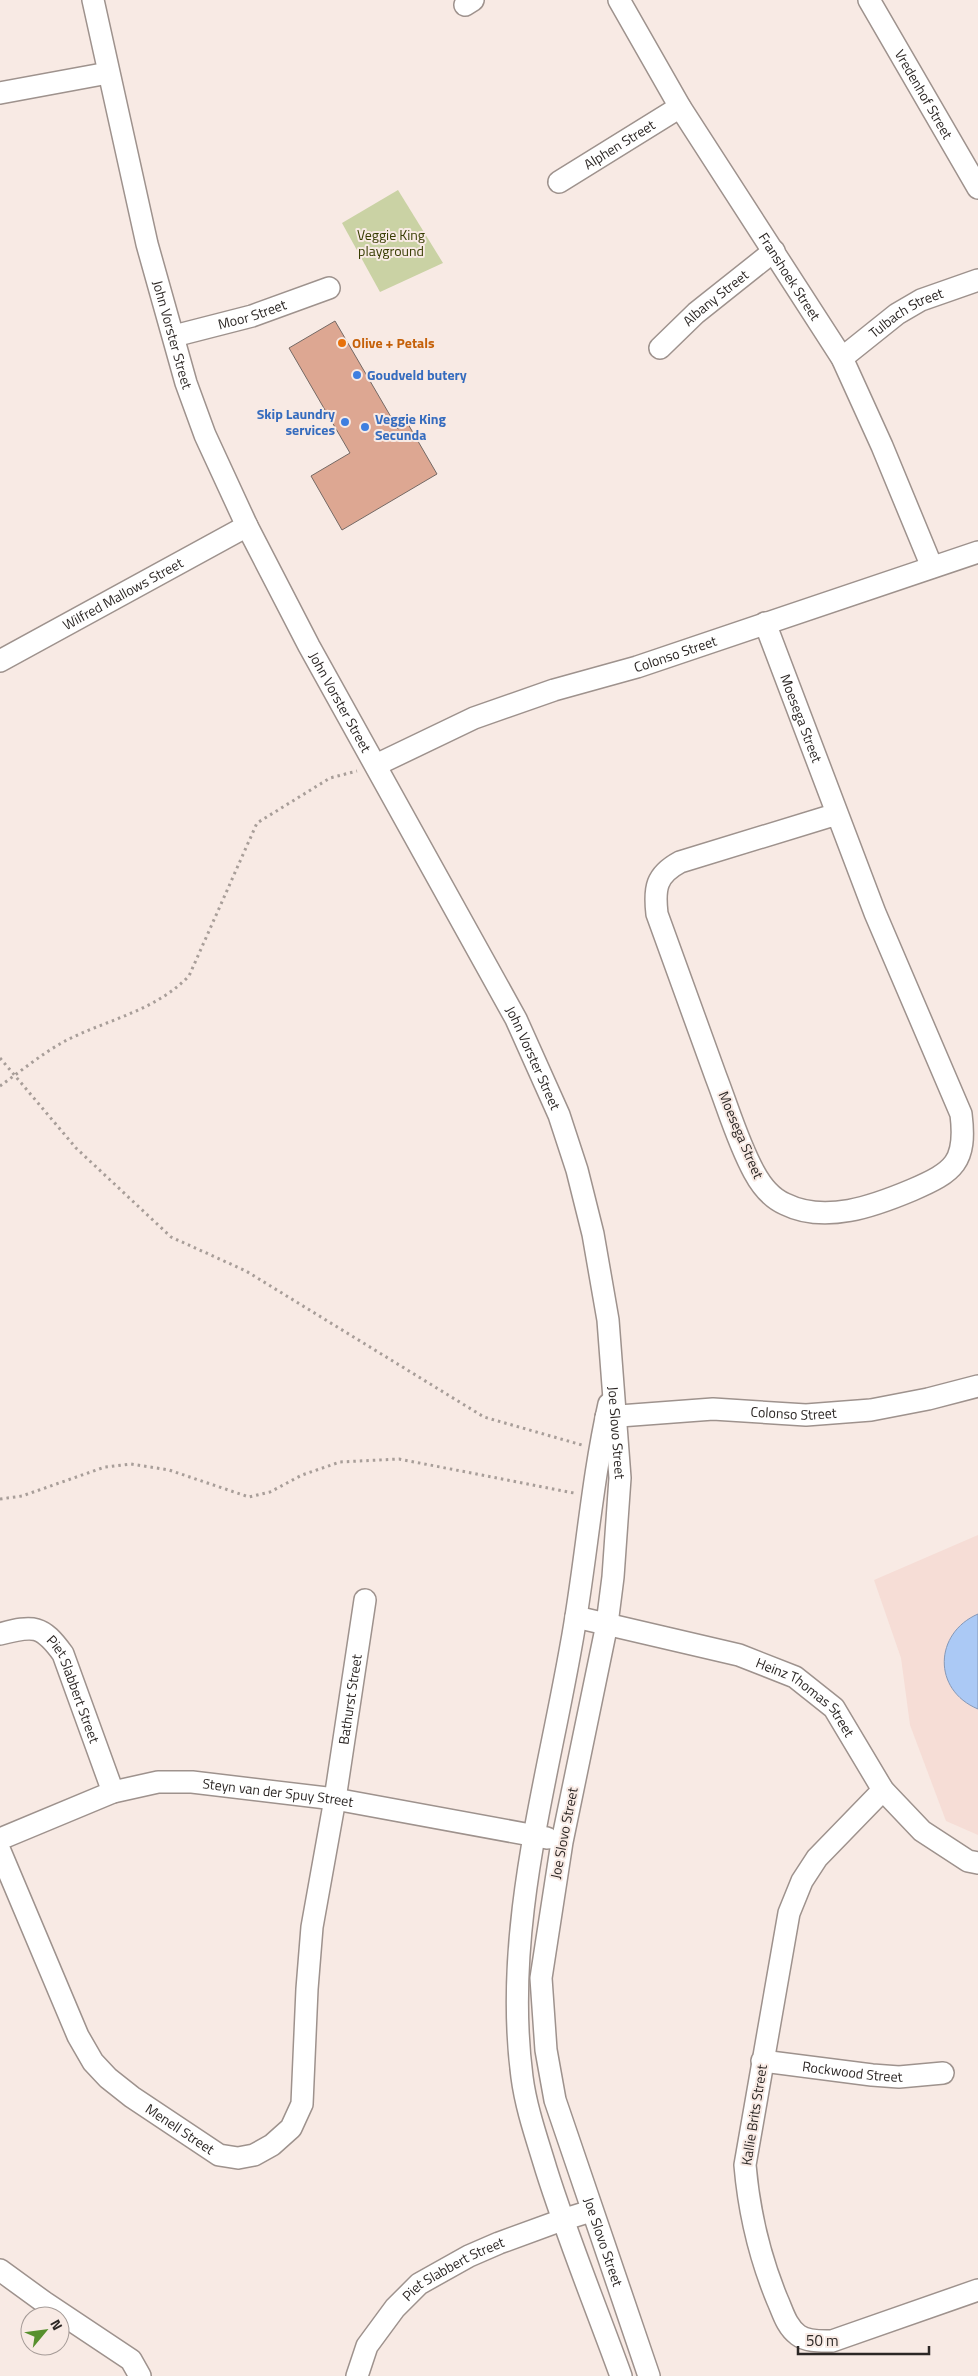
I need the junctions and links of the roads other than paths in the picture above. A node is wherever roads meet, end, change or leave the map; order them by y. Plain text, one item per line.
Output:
1 (93, 0) edge
2 (619, 0) edge
3 (869, 0) edge
4 (108, 73) junction
5 (0, 93) edge
6 (680, 107) junction
7 (559, 182) dead end
8 (978, 188) edge
9 (774, 251) junction
10 (978, 280) edge
11 (329, 288) dead end
12 (174, 336) junction
13 (660, 348) dead end
14 (842, 358) junction
15 (246, 526) junction
16 (978, 552) edge
17 (932, 567) junction
18 (765, 623) junction
19 (0, 661) edge
20 (376, 766) junction
21 (837, 814) junction
22 (978, 1386) edge
23 (612, 1389) joint
24 (612, 1417) junction
25 (365, 1600) dead end
26 (576, 1617) junction
27 (607, 1624) junction
28 (0, 1634) edge
29 (883, 1790) junction
30 (113, 1792) junction
31 (335, 1799) junction
32 (533, 1835) junction
33 (0, 1839) edge
34 (562, 1842) junction
35 (0, 1851) edge
36 (978, 1863) edge
37 (762, 2061) junction
38 (943, 2073) dead end
39 (591, 2211) junction
40 (562, 2220) junction
41 (0, 2270) edge
42 (978, 2290) edge
43 (140, 2376) edge
44 (356, 2376) edge
45 (621, 2376) edge
46 (649, 2376) edge

1 - 4 street, John Vorster Street
2 - 6 street, Franshoek Street
3 - 8 street, Vredenhof Street
4 - 5 street
4 - 12 street, John Vorster Street
6 - 7 street, Alphen Street
6 - 9 street, Franshoek Street
9 - 13 street, Albany Street
9 - 14 street, Franshoek Street
10 - 14 street, Tulbach Street
11 - 12 street, Moor Street
12 - 15 street, John Vorster Street
14 - 17 street, Franshoek Street
15 - 19 street, Wilfred Mallows Street
15 - 20 street, John Vorster Street
16 - 17 street, Colonso Street
17 - 18 street, Colonso Street
18 - 20 street, Colonso Street
18 - 21 street, Moesega Street
20 - 23 street, John Vorster Street
21 - 21 street, Moesega Street
22 - 24 street, Colonso Street
23 - 24 street, Joe Slovo Street
24 - 26 street, Joe Slovo Street
24 - 27 street, Joe Slovo Street
25 - 31 street, Bathurst Street
26 - 27 street, Heinz Thomas Street
26 - 32 street, Joe Slovo Street
27 - 29 street, Heinz Thomas Street
27 - 34 street, Joe Slovo Street
28 - 30 street, Piet Slabbert Street
29 - 36 street, Heinz Thomas Street
29 - 37 street, Kallie Brits Street
30 - 31 street, Steyn van der Spuy Street
30 - 33 street, Steyn van der Spuy Street
31 - 32 street, Steyn van der Spuy Street
31 - 35 street, Menell Street
32 - 34 street, Steyn van der Spuy Street
32 - 40 street, Joe Slovo Street
34 - 39 street, Joe Slovo Street
37 - 38 street, Rockwood Street
37 - 42 street, Kallie Brits Street
39 - 40 street, Piet Slabbert Street
39 - 46 street, Joe Slovo Street
40 - 44 street, Piet Slabbert Street
40 - 45 street, Joe Slovo Street
41 - 43 street

